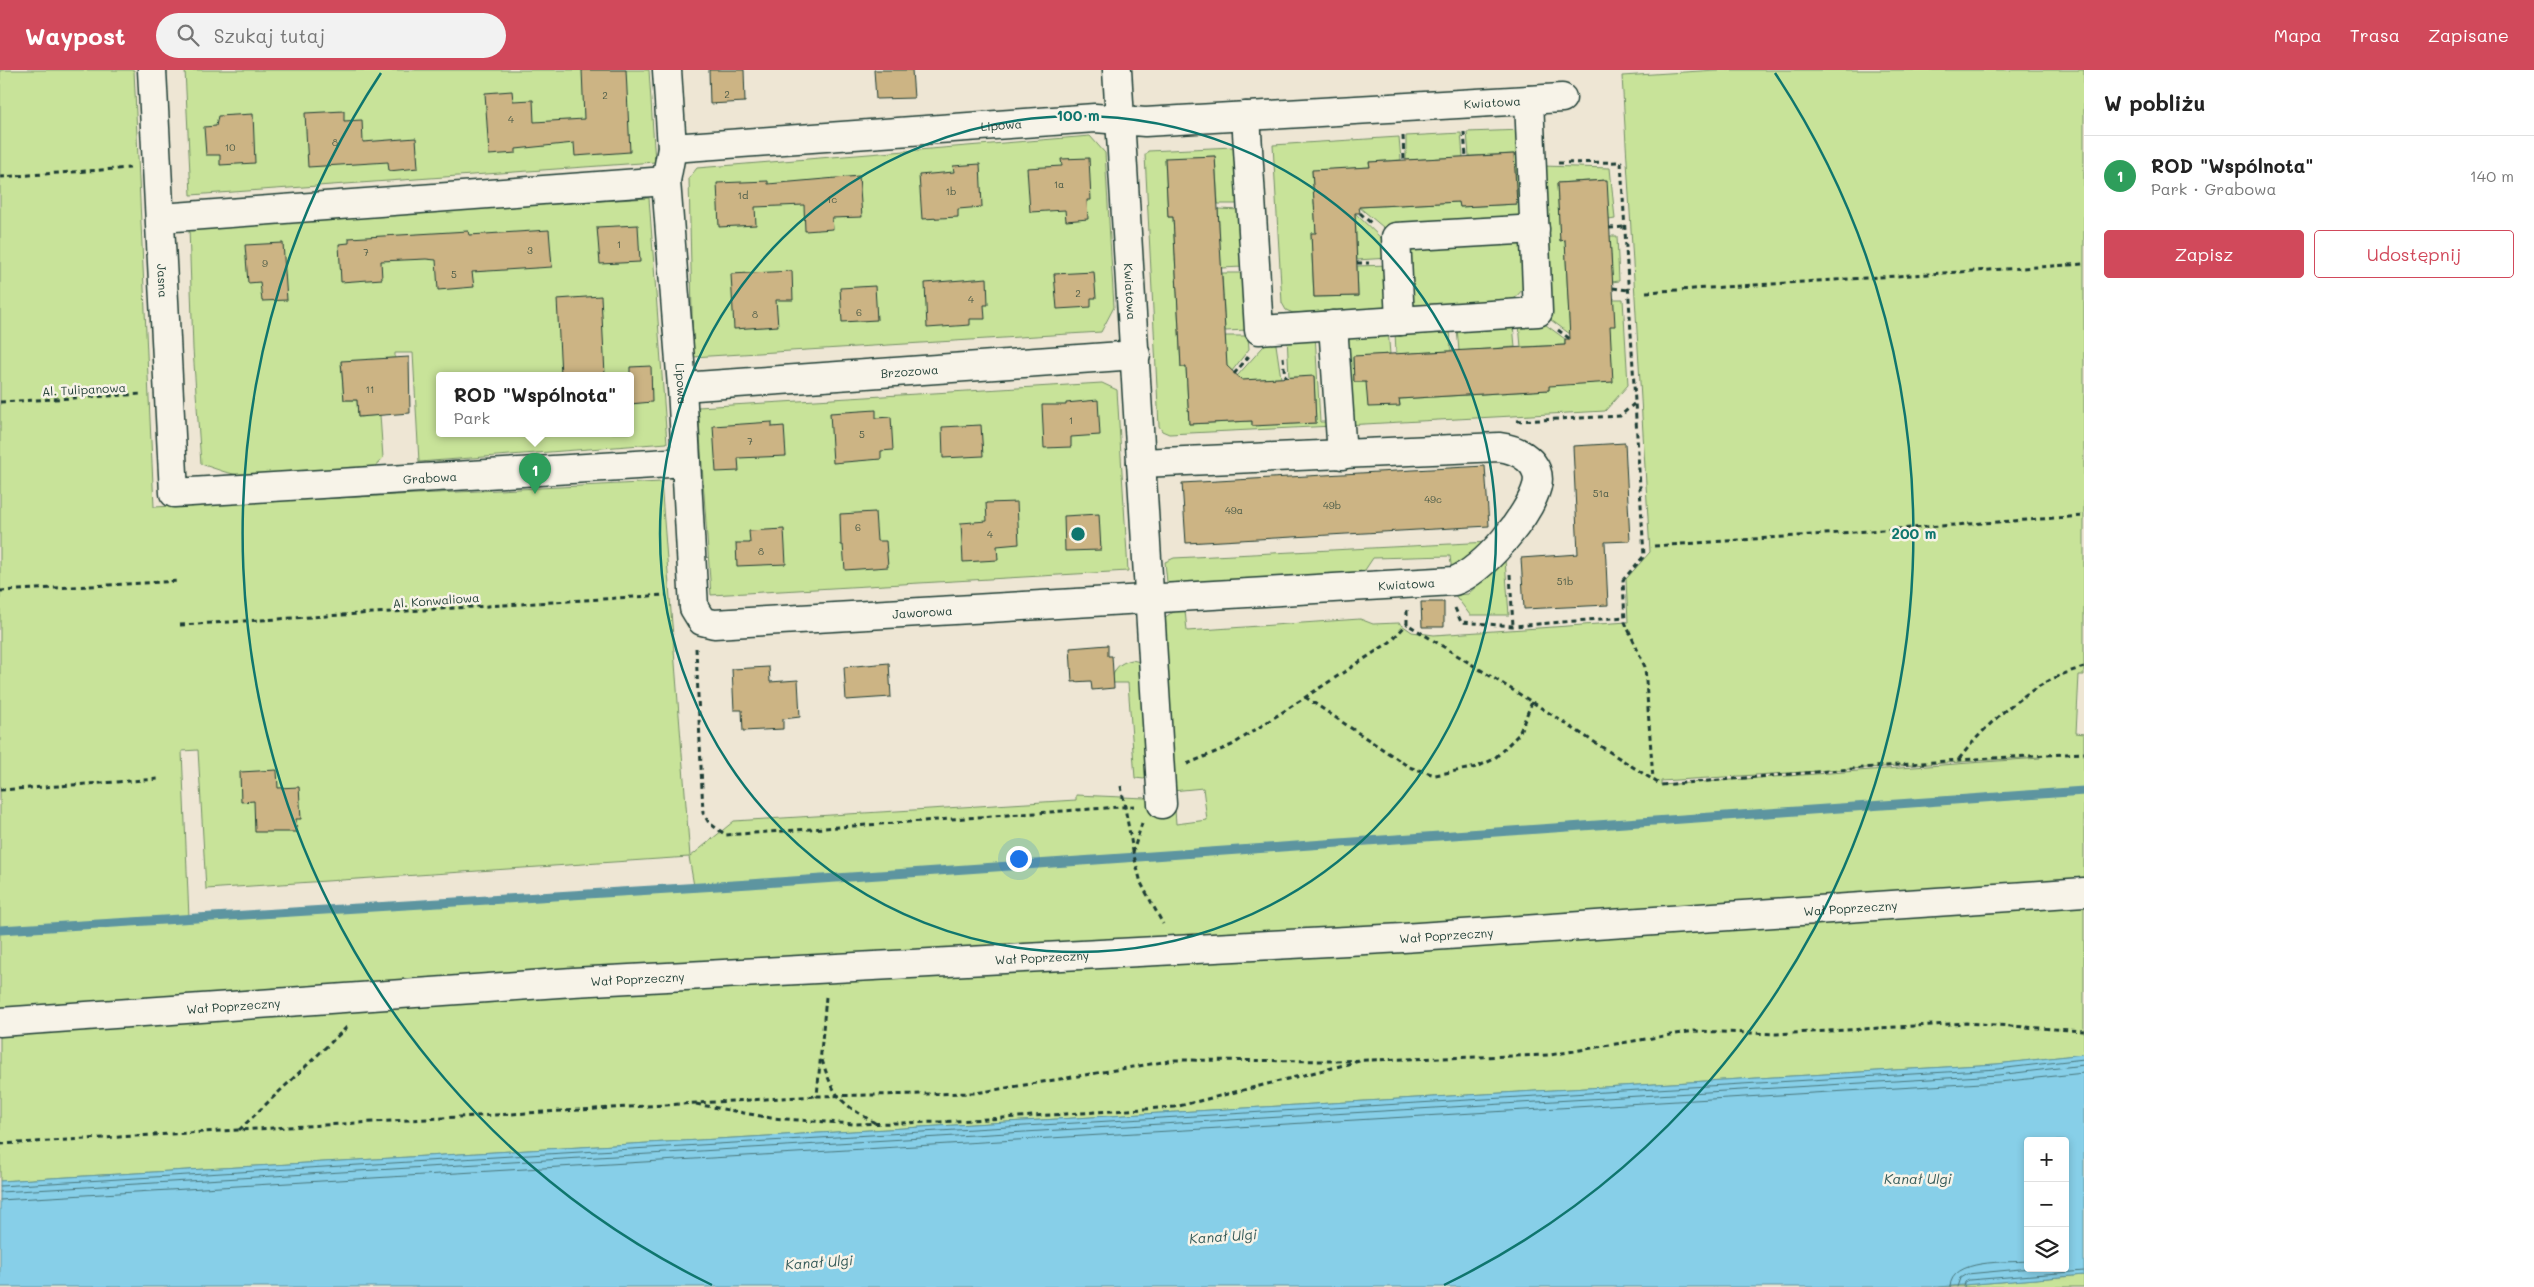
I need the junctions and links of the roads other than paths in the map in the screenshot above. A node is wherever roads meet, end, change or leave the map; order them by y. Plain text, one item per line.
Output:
1 (152, 70) edge
2 (667, 70) edge
3 (1117, 70) edge
4 (1562, 98) dead end
5 (1529, 100) junction
6 (1246, 116) junction
7 (1120, 120) junction
8 (672, 148) junction
9 (666, 181) junction
10 (161, 218) junction
11 (1535, 229) junction
12 (1400, 321) junction
13 (1333, 325) junction
14 (1136, 354) junction
15 (682, 387) junction
16 (1342, 455) junction
17 (686, 462) junction
18 (1141, 463) junction
19 (174, 493) joint
20 (1148, 598) junction
21 (696, 606) joint
22 (1162, 804) road end
23 (2084, 892) edge
24 (0, 1022) edge

1 - 10 street, Jasna
2 - 8 street, Lipowa
3 - 7 street, Kwiatowa
4 - 5 street, Kwiatowa
5 - 6 street, Kwiatowa
5 - 11 street, Kwiatowa
6 - 7 street, Kwiatowa
6 - 13 street, Kwiatowa
7 - 8 street, Lipowa
7 - 14 street, Kwiatowa
8 - 9 street, Lipowa
9 - 10 street
9 - 15 street, Lipowa
10 - 19 street, Jasna
11 - 12 street, Kwiatowa
11 - 12 street
12 - 13 street, Kwiatowa
13 - 16 street
14 - 15 street, Brzozowa
14 - 18 street, Kwiatowa
15 - 17 street, Lipowa
16 - 18 street, Kwiatowa
16 - 20 street, Kwiatowa
17 - 19 street, Grabowa
17 - 21 street, Lipowa
18 - 20 street, Kwiatowa
20 - 21 street, Jaworowa
20 - 22 street
23 - 24 street, Wał Poprzeczny

